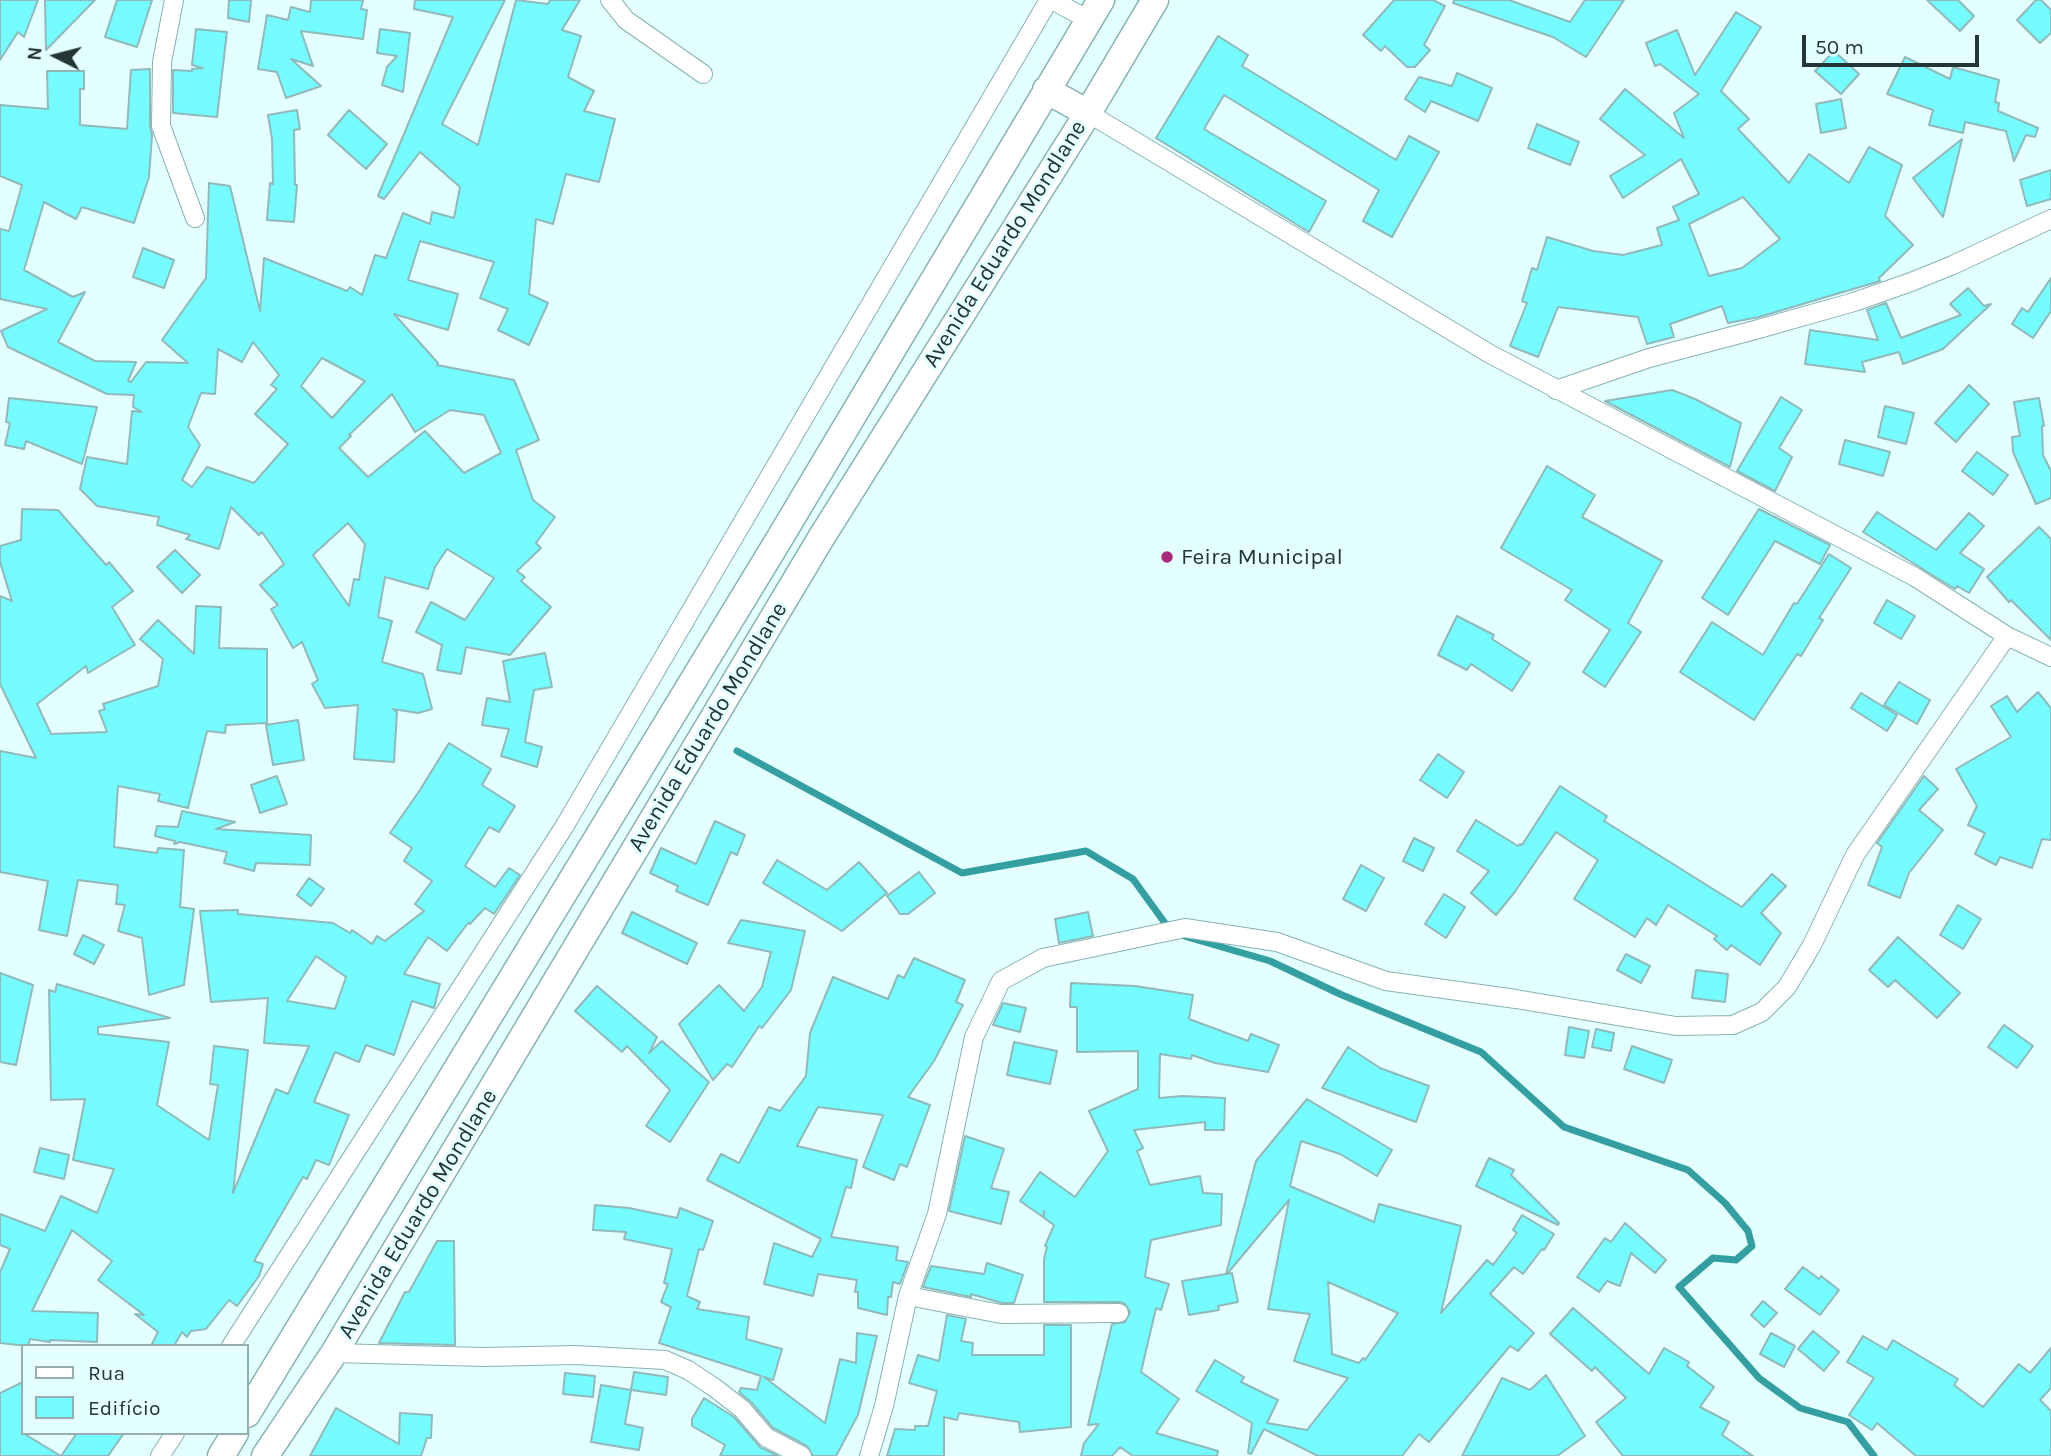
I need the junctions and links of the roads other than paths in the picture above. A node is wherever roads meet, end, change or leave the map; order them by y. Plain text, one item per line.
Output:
1 (174, 0) edge
2 (610, 0) edge
3 (1050, 0) edge
4 (1155, 0) edge
5 (1095, 10) edge
6 (703, 74) dead end
7 (1046, 90) junction
8 (1088, 113) junction
9 (195, 218) dead end
10 (2051, 219) edge
11 (1556, 390) junction
12 (2007, 636) junction
13 (2051, 657) edge
14 (908, 1296) junction
15 (1119, 1313) dead end
16 (232, 1344) edge
17 (334, 1353) junction
18 (248, 1412) edge
19 (174, 1435) edge
20 (234, 1435) edge
21 (160, 1456) edge
22 (221, 1456) edge
23 (265, 1456) edge
24 (802, 1456) edge
25 (869, 1456) edge

1 - 9 street
2 - 6 street
3 - 5 street
3 - 16 street
4 - 8 main road, Avenida Eduardo Mondlane
5 - 7 main road, Avenida Eduardo Mondlane
7 - 8 main road
7 - 18 main road, Avenida Eduardo Mondlane
8 - 11 street
8 - 17 main road, Avenida Eduardo Mondlane
10 - 11 street
11 - 12 street
12 - 13 street
12 - 14 street
14 - 15 street
14 - 25 street
17 - 23 main road, Avenida Eduardo Mondlane
17 - 24 street
19 - 21 street
20 - 22 main road

